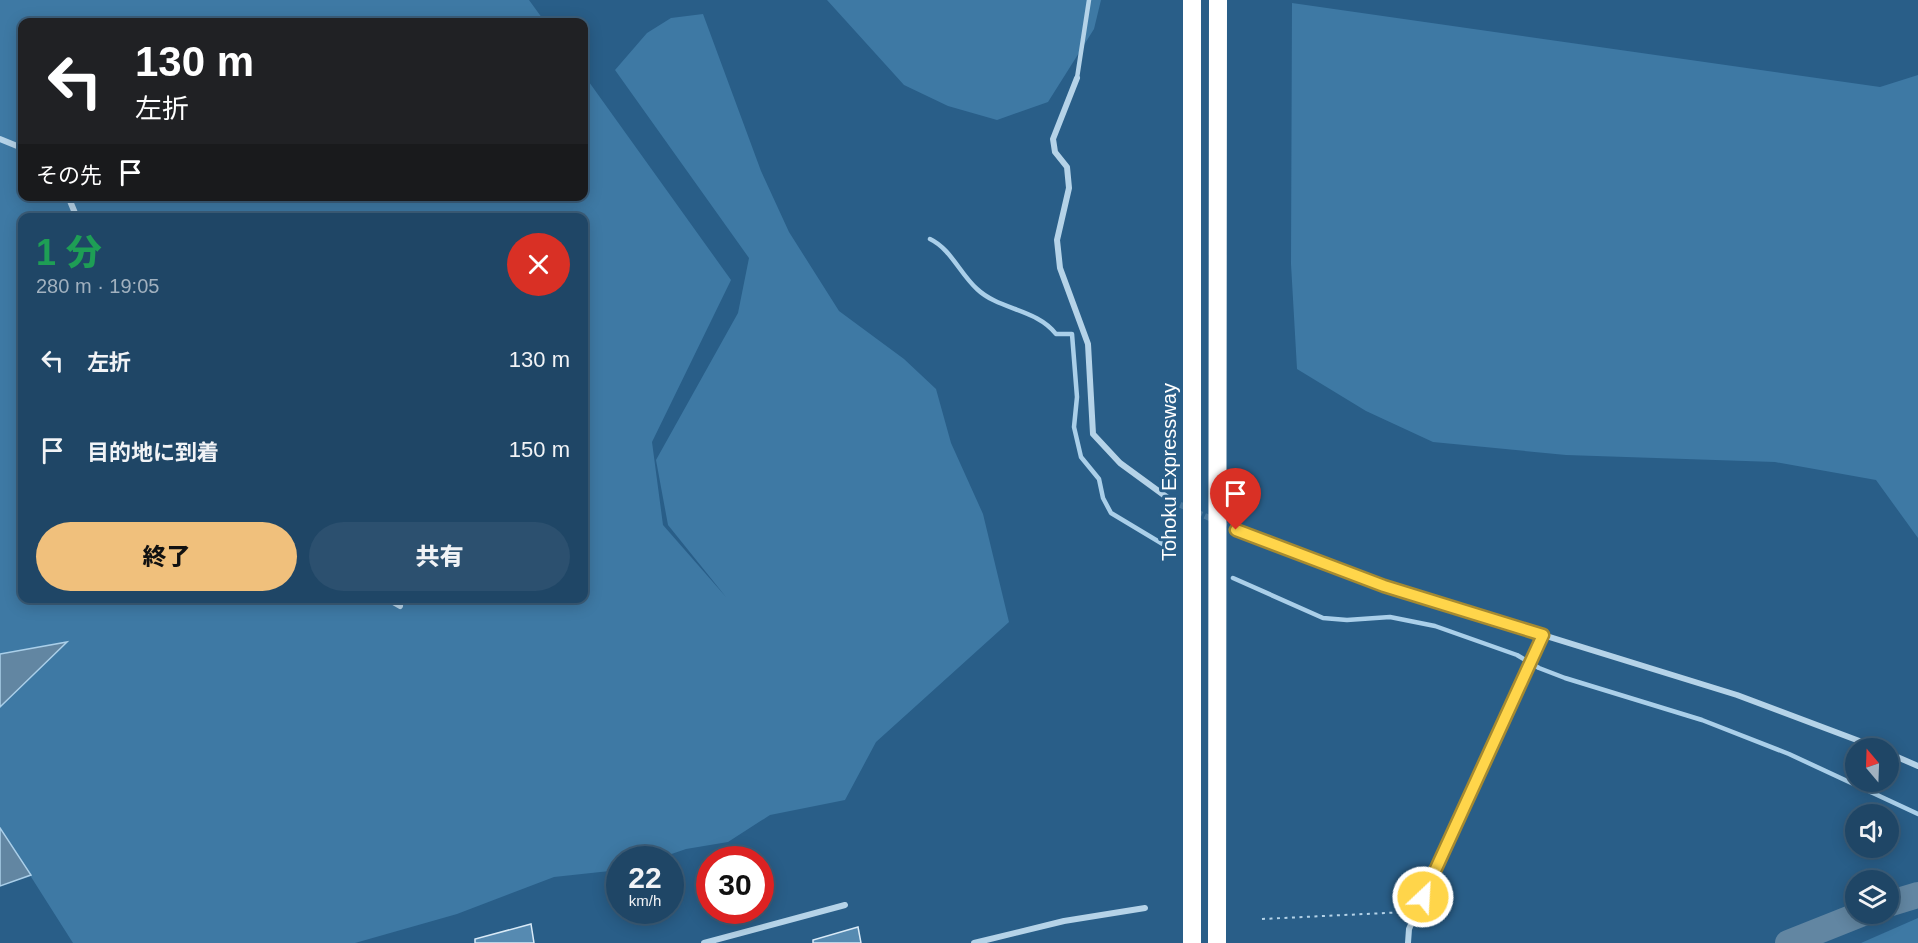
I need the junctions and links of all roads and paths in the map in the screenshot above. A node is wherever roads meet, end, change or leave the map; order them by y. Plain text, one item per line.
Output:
1 (1089, 0) edge
2 (1192, 0) edge
3 (1218, 0) edge
4 (1077, 78) joint
5 (0, 139) edge
6 (18, 146) edge
7 (1172, 501) tunnel mouth
8 (1236, 530) tunnel mouth
9 (395, 603) edge
10 (400, 606) dead end
11 (1543, 635) junction
12 (1851, 738) edge
13 (1899, 758) edge
14 (1918, 766) edge
15 (845, 906) dead end
16 (1144, 908) dead end
17 (1417, 912) junction
18 (1262, 919) dead end
19 (1217, 938) edge
20 (1192, 939) edge
21 (704, 943) edge
22 (974, 943) edge
23 (1407, 943) edge

1 - 4 lane
2 - 20 highway, Tohoku Expressway
3 - 19 highway
4 - 7 street
5 - 6 street
8 - 11 street
9 - 10 street
11 - 12 street
11 - 17 street
13 - 14 street
15 - 21 street
16 - 22 street
17 - 18 path
17 - 23 street

